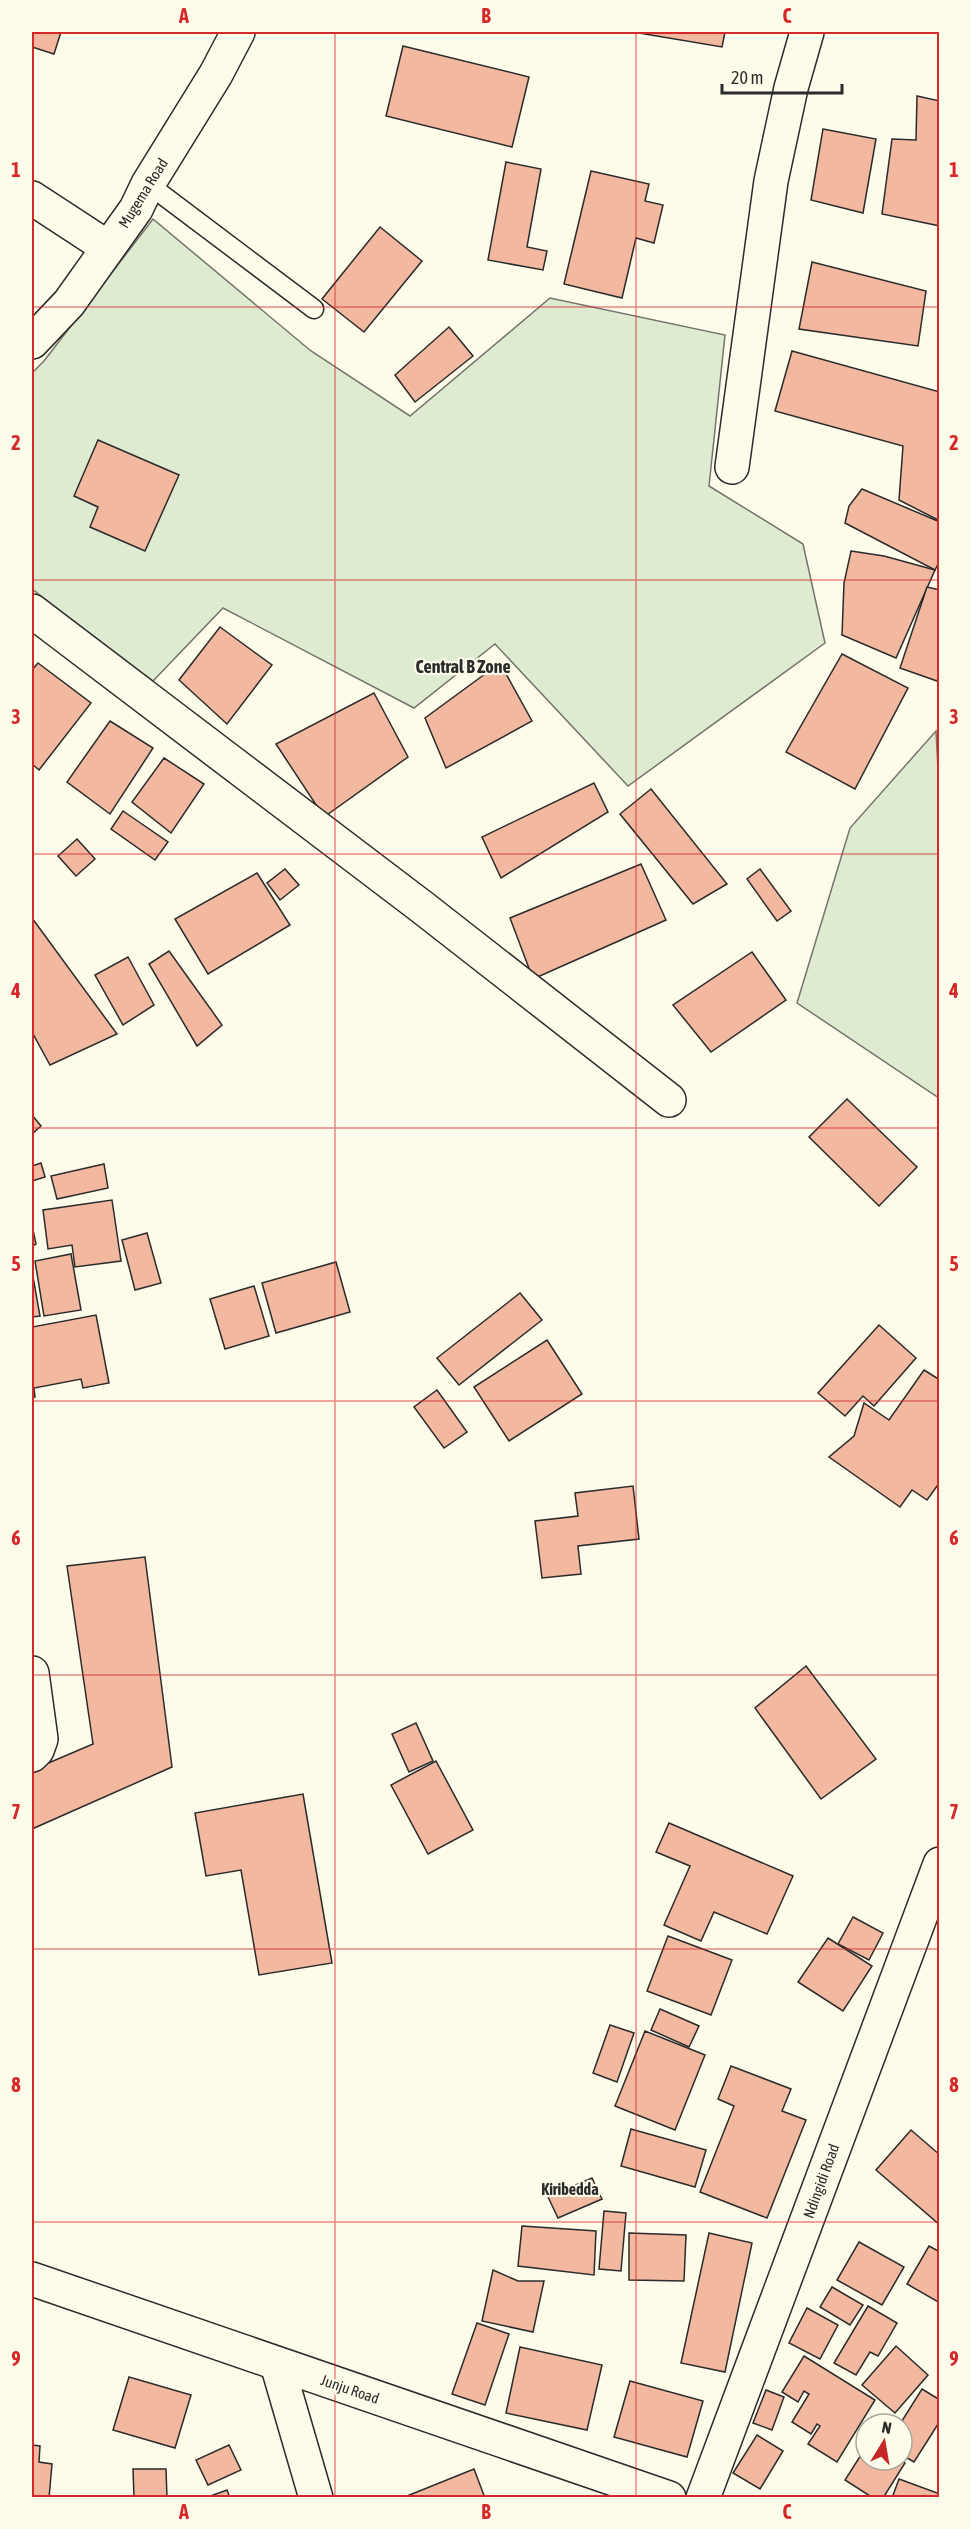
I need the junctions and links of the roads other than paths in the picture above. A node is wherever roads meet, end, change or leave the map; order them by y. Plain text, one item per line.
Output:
1 (238, 32) edge
2 (807, 32) edge
3 (148, 184) junction
4 (32, 198) edge
5 (107, 248) junction
6 (314, 309) dead end
7 (32, 342) edge
8 (732, 467) dead end
9 (32, 611) edge
10 (669, 1100) dead end
11 (32, 1673) edge
12 (32, 1755) edge
13 (939, 1864) edge
14 (34, 2274) edge
15 (277, 2364) junction
16 (316, 2498) edge
17 (669, 2498) edge
18 (704, 2498) edge

1 - 3 street, Mugema Road
2 - 8 street
3 - 5 street, Mugema Road
3 - 6 lane
4 - 5 street
5 - 7 street, Mugema Road
9 - 10 street
11 - 12 street
13 - 18 street, Ndingidi Road
14 - 15 street, Junju Road
15 - 16 street
15 - 17 street, Junju Road

